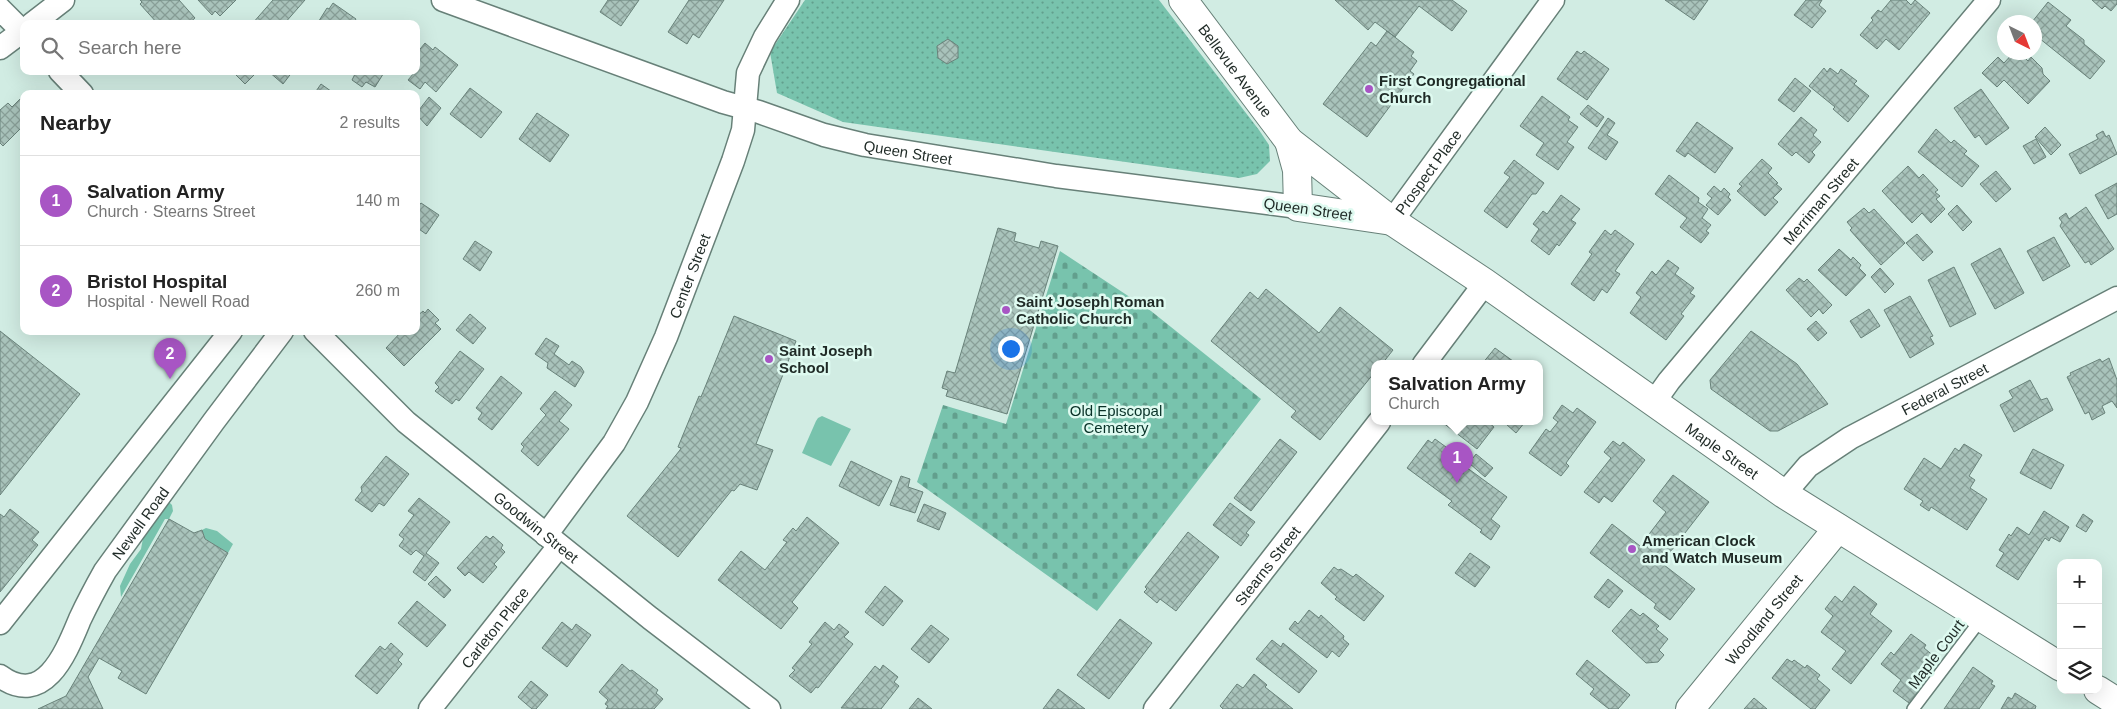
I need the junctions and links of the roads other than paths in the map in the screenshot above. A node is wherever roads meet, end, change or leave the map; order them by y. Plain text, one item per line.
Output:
1 (63, 0) edge
2 (444, 0) edge
3 (788, 0) edge
4 (1183, 0) edge
5 (1553, 0) edge
6 (1989, 0) edge
7 (0, 10) edge
8 (38, 20) edge
9 (20, 26) edge
10 (20, 34) edge
11 (0, 48) edge
12 (64, 75) edge
13 (78, 90) edge
14 (744, 108) junction
15 (1289, 141) junction
16 (1298, 207) junction
17 (1392, 220) junction
18 (1485, 283) junction
19 (2117, 298) edge
20 (228, 335) edge
21 (279, 335) edge
22 (319, 335) edge
23 (1427, 360) edge
24 (1654, 402) junction
25 (1377, 425) edge
26 (1784, 494) junction
27 (1838, 528) junction
28 (553, 540) junction
29 (1982, 618) junction
30 (0, 624) edge
31 (2057, 665) edge
32 (0, 676) edge
33 (2102, 693) edge
34 (2117, 702) edge
35 (430, 709) edge
36 (769, 709) edge
37 (1155, 709) edge
38 (1690, 709) edge
39 (1913, 709) edge

1 - 8 street
2 - 14 street, Queen Street
3 - 14 street, Center Street
4 - 15 street, Bellevue Avenue
5 - 17 street, Prospect Place
6 - 24 street, Merriman Street
7 - 9 street
10 - 11 street
12 - 13 street
14 - 16 street, Queen Street
14 - 28 street, Center Street
15 - 16 street, Bellevue Avenue
15 - 17 street, Bellevue Avenue
16 - 17 street, Queen Street
17 - 18 street, Maple Street
18 - 23 street
18 - 24 street, Maple Street
19 - 26 street, Federal Street
20 - 30 street
21 - 32 street, Newell Road
22 - 28 street, Goodwin Street
24 - 26 street, Maple Street
25 - 37 street, Stearns Street
26 - 27 street, Maple Street
27 - 29 street, Maple Street
27 - 38 street, Woodland Street
28 - 35 street, Carleton Place
28 - 36 street, Goodwin Street
29 - 31 street, Maple Street
29 - 39 lane, Maple Court
33 - 34 street

